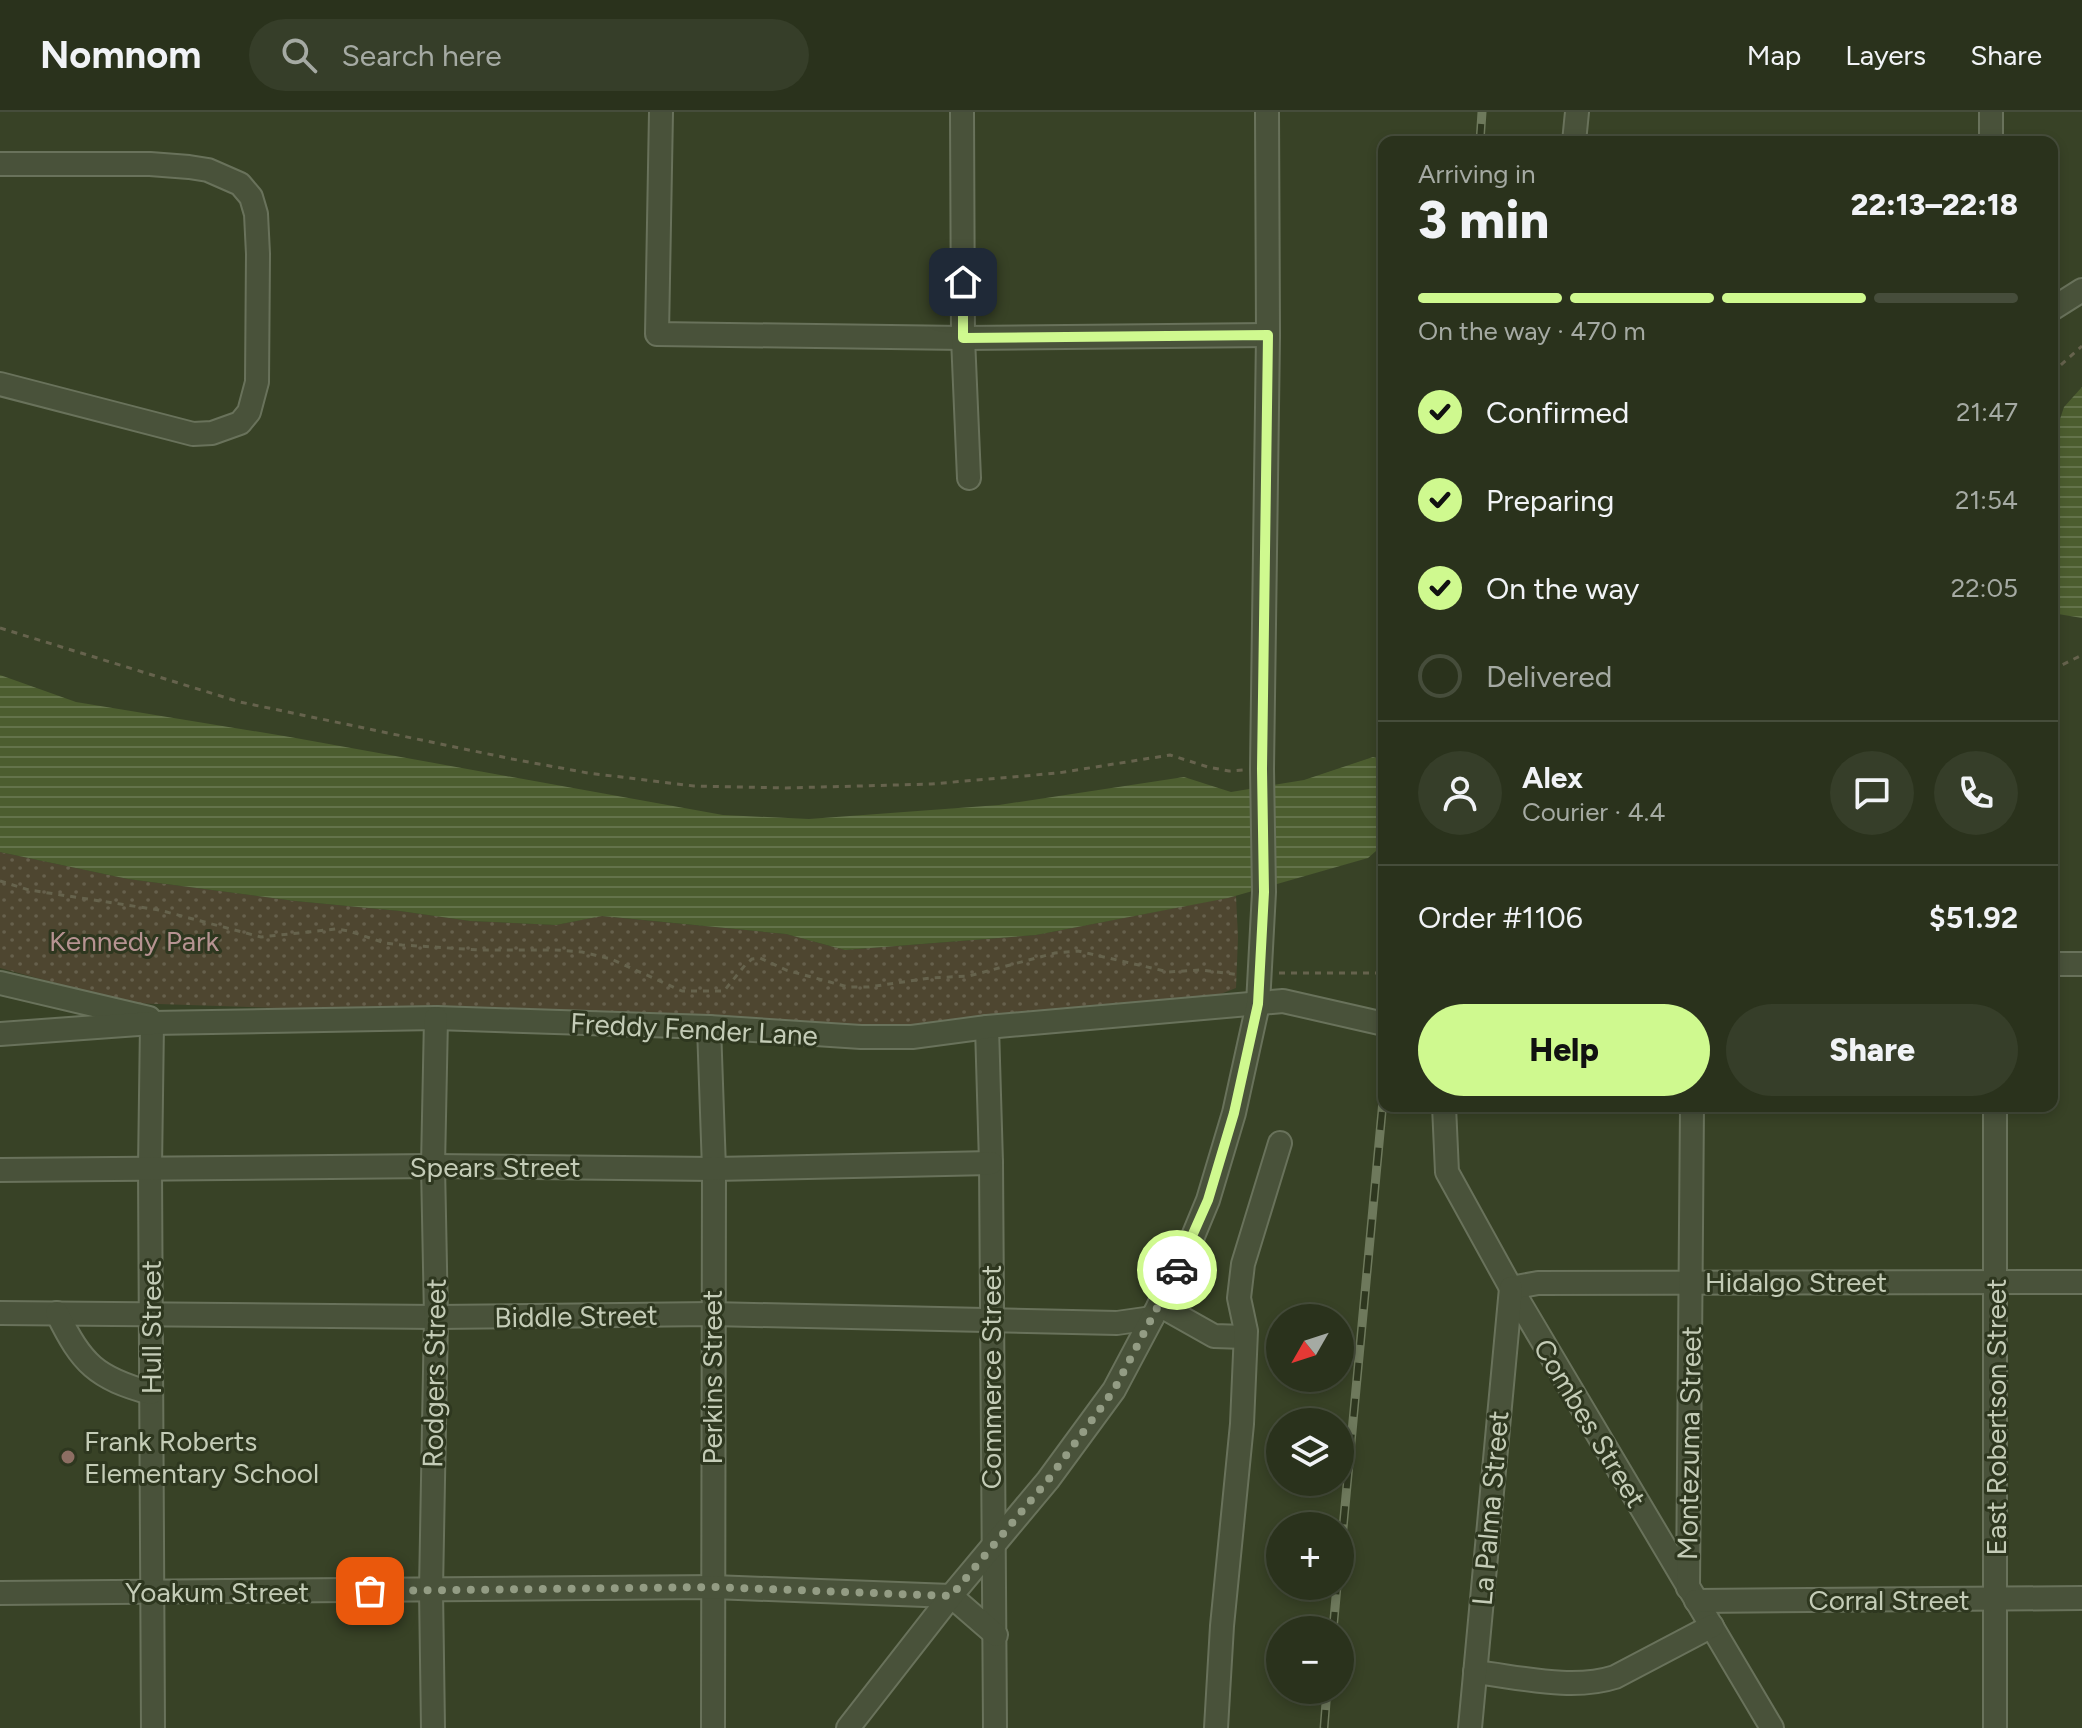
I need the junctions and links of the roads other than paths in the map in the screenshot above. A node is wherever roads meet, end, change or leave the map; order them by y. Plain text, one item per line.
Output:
1 (661, 112) edge
2 (962, 112) edge
3 (1267, 112) edge
4 (1577, 112) edge
5 (1991, 112) edge
6 (1575, 136) edge
7 (1991, 136) edge
8 (0, 164) edge
9 (2082, 290) edge
10 (2058, 305) edge
11 (1268, 335) junction
12 (963, 338) junction
13 (0, 384) edge
14 (969, 478) dead end
15 (2058, 964) edge
16 (2082, 964) edge
17 (0, 983) edge
18 (1258, 1004) junction
19 (436, 1018) junction
20 (152, 1023) junction
21 (1378, 1023) edge
22 (709, 1027) junction
23 (987, 1027) junction
24 (0, 1034) edge
25 (1444, 1112) edge
26 (1692, 1112) edge
27 (1995, 1112) edge
28 (1280, 1143) dead end
29 (991, 1163) junction
30 (433, 1166) junction
31 (150, 1168) junction
32 (714, 1169) junction
33 (0, 1170) edge
34 (1691, 1282) junction
35 (1997, 1282) junction
36 (2082, 1282) edge
37 (1511, 1288) junction
38 (1155, 1311) junction
39 (0, 1313) edge
40 (57, 1313) junction
41 (151, 1313) junction
42 (712, 1314) junction
43 (436, 1317) junction
44 (991, 1319) junction
45 (1245, 1337) junction
46 (151, 1393) junction
47 (992, 1551) junction
48 (713, 1587) junction
49 (431, 1590) junction
50 (0, 1593) edge
51 (151, 1593) junction
52 (1692, 1595) junction
53 (951, 1596) junction
54 (2082, 1598) edge
55 (1995, 1599) junction
56 (1712, 1626) junction
57 (996, 1635) junction
58 (1475, 1672) junction
59 (153, 1728) edge
60 (433, 1728) edge
61 (713, 1728) edge
62 (848, 1728) edge
63 (995, 1728) edge
64 (1216, 1728) edge
65 (1470, 1728) edge
66 (1772, 1728) edge
67 (1995, 1728) edge

1 - 12 street
2 - 12 street
3 - 11 street
4 - 6 street
5 - 7 street
8 - 13 street
9 - 10 street
11 - 12 street
11 - 18 street
12 - 14 street
15 - 16 street
17 - 20 street
18 - 21 street, Freddy Fender Lane
18 - 23 street, Freddy Fender Lane
18 - 38 street
19 - 20 street, Freddy Fender Lane
19 - 22 street, Freddy Fender Lane
19 - 30 street, Rodgers Street
20 - 24 street, Freddy Fender Lane
20 - 31 street, Hull Street
22 - 23 street, Freddy Fender Lane
22 - 32 street, Perkins Street
23 - 29 street, Commerce Street
25 - 37 street, Combes Street
26 - 34 street, Montezuma Street
27 - 35 street, East Robertson Street
28 - 45 street
29 - 32 street, Spears Street
29 - 44 street, Commerce Street
30 - 31 street, Spears Street
30 - 32 street, Spears Street
30 - 43 street, Rodgers Street
31 - 33 street, Spears Street
31 - 41 street, Hull Street
32 - 42 street, Perkins Street
34 - 35 street, Hidalgo Street
34 - 37 street, Hidalgo Street
34 - 52 street, Montezuma Street
35 - 36 street, Hidalgo Street
35 - 55 street, East Robertson Street
37 - 52 street, Combes Street
37 - 58 street, La Palma Street
38 - 44 street, Biddle Street
38 - 45 street
38 - 47 street
39 - 40 street, Biddle Street
40 - 41 street, Biddle Street
40 - 46 street
41 - 43 street, Biddle Street
41 - 46 street, Hull Street
42 - 43 street, Biddle Street
42 - 44 street, Biddle Street
42 - 48 street, Perkins Street
43 - 49 street, Rodgers Street
44 - 47 street, Commerce Street
45 - 64 street
46 - 51 street, Hull Street
47 - 53 street
47 - 57 street, Commerce Street
48 - 49 street, Yoakum Street
48 - 53 street, Yoakum Street
48 - 61 street, Perkins Street
49 - 51 street, Yoakum Street
49 - 60 street, Rodgers Street
50 - 51 street, Yoakum Street
51 - 59 street, Hull Street
52 - 55 street, Corral Street
52 - 56 street, Combes Street
53 - 57 street
53 - 62 street
54 - 55 street, Corral Street
55 - 67 street, East Robertson Street
56 - 58 street
56 - 66 street, Combes Street
57 - 63 street, Commerce Street
58 - 65 street, La Palma Street

